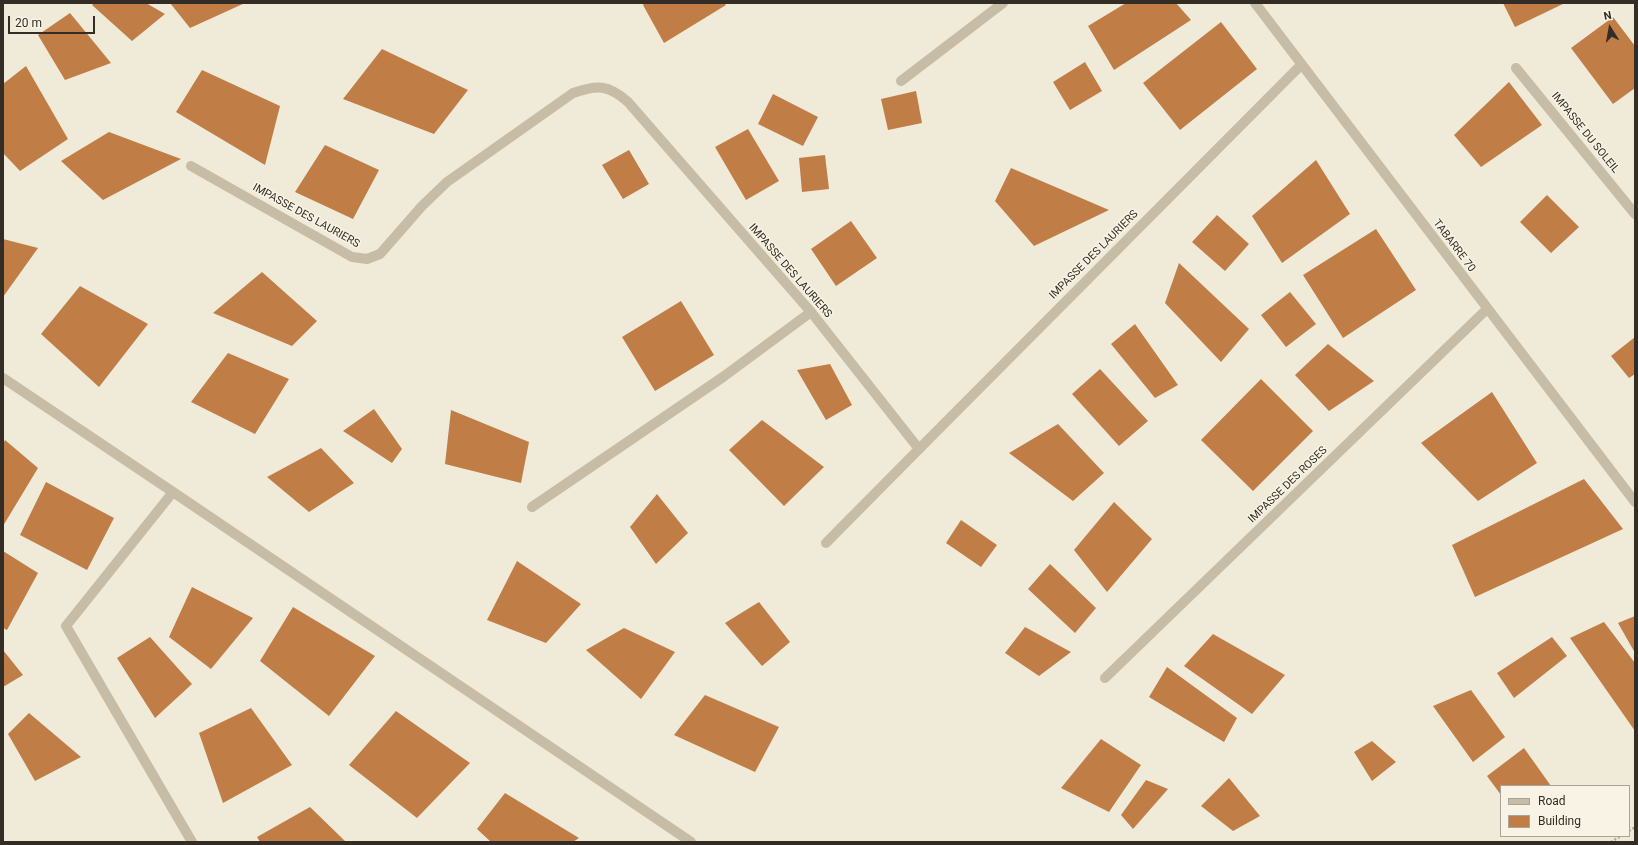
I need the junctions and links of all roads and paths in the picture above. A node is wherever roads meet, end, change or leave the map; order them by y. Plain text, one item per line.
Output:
1 (1003, 3) edge
2 (1255, 3) edge
3 (1301, 65) junction
4 (1516, 68) dead end
5 (901, 81) dead end
6 (191, 166) dead end
7 (1635, 214) edge
8 (1487, 309) junction
9 (811, 312) junction
10 (3, 378) edge
11 (919, 449) junction
12 (173, 492) junction
13 (1635, 502) edge
14 (532, 507) dead end
15 (826, 543) dead end
16 (1104, 678) dead end
17 (192, 842) edge
18 (691, 842) edge

1 - 5 street
2 - 3 street, TABARRE 70
3 - 8 street, TABARRE 70
3 - 11 street, IMPASSE DES LAURIERS
4 - 7 street, IMPASSE DU SOLEIL
6 - 9 street, IMPASSE DES LAURIERS
8 - 13 street, TABARRE 70
8 - 16 street, IMPASSE DES ROSES
9 - 11 street, IMPASSE DES LAURIERS
9 - 14 street
10 - 12 street
11 - 15 street
12 - 17 street
12 - 18 street

